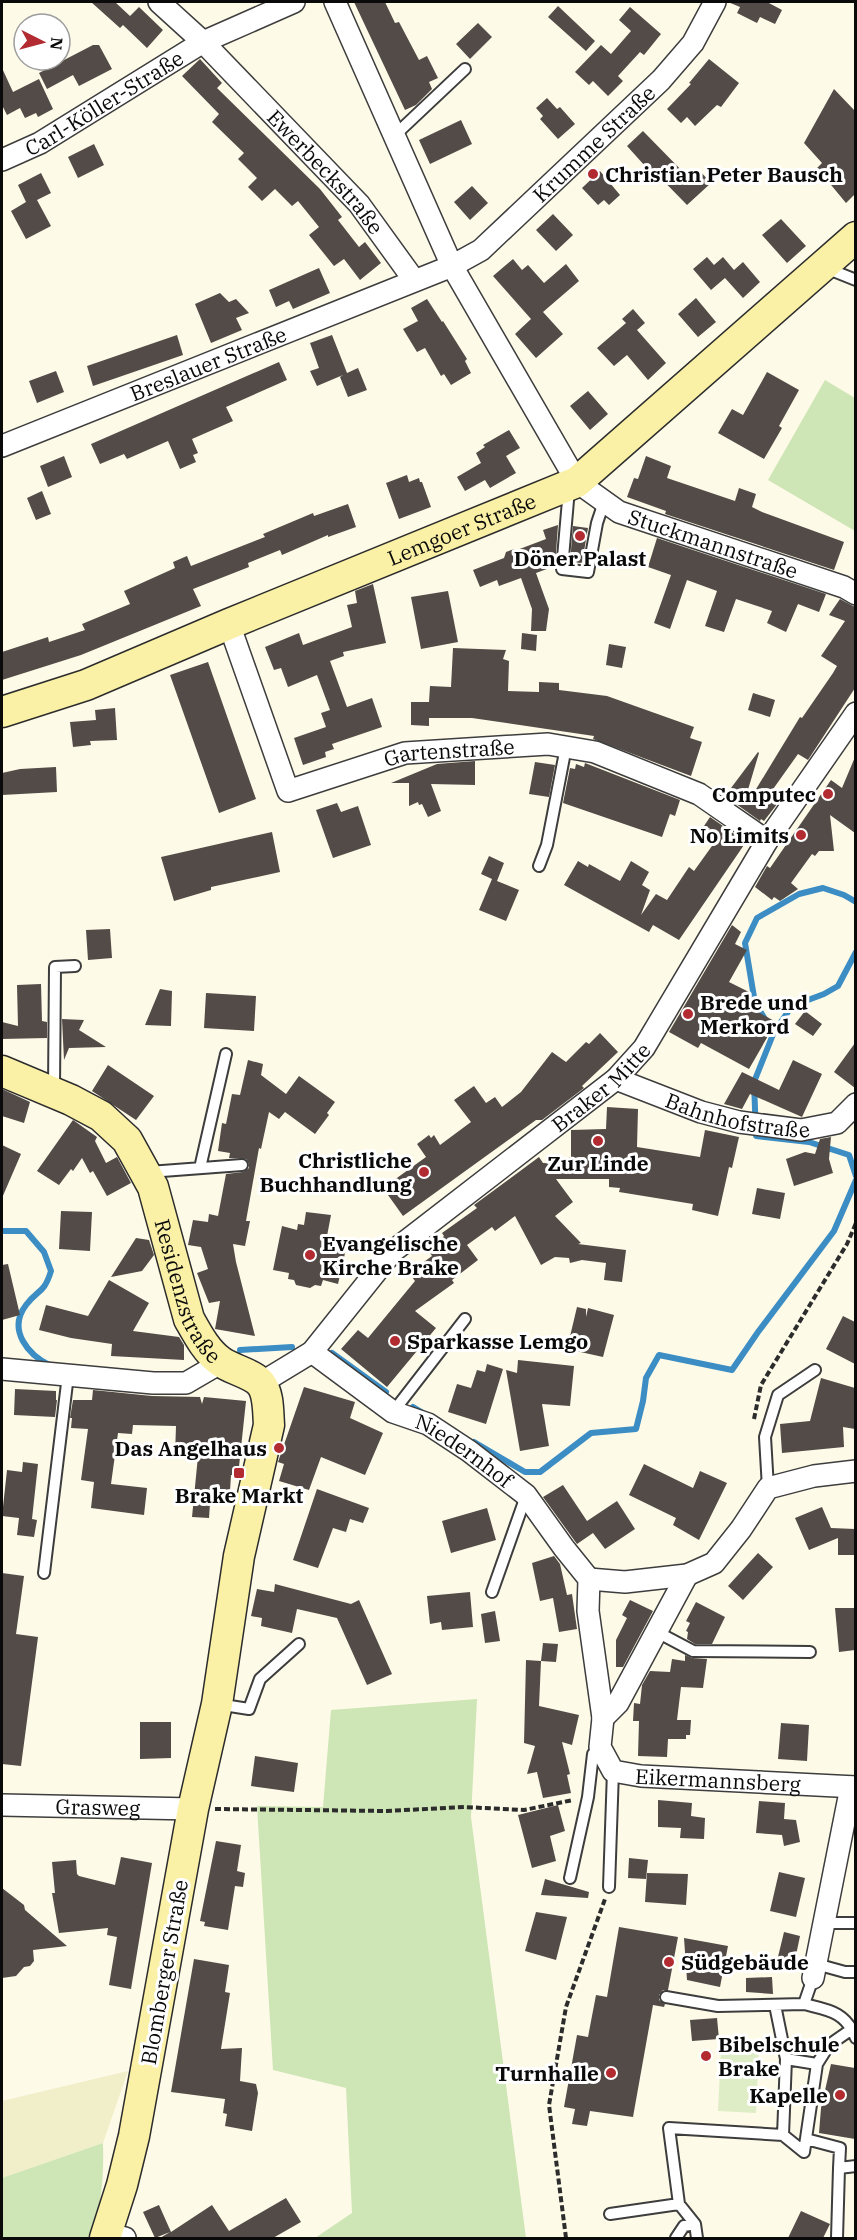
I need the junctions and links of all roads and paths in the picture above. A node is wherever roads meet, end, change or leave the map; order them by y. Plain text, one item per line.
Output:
1 (159, 2) edge
2 (294, 2) edge
3 (335, 2) edge
4 (715, 2) edge
5 (203, 42) junction
6 (465, 69) dead end
7 (394, 136) junction
8 (2, 160) edge
9 (855, 237) edge
10 (452, 266) junction
11 (823, 267) junction
12 (414, 280) junction
13 (855, 280) edge
14 (2, 446) edge
15 (573, 484) junction
16 (604, 502) junction
17 (855, 594) edge
18 (229, 624) junction
19 (2, 712) edge
20 (855, 712) edge
21 (566, 747) junction
22 (767, 841) junction
23 (539, 866) dead end
24 (75, 966) dead end
25 (226, 1054) dead end
26 (2, 1071) edge
27 (616, 1079) junction
28 (54, 1092) junction
29 (855, 1104) edge
30 (846, 1127) edge
31 (242, 1165) dead end
32 (200, 1168) junction
33 (146, 1172) junction
34 (855, 1223) edge
35 (465, 1319) dead end
36 (312, 1352) junction
37 (219, 1360) junction
38 (2, 1369) edge
39 (815, 1370) dead end
40 (68, 1375) junction
41 (261, 1383) junction
42 (393, 1412) junction
43 (752, 1428) dead end
44 (855, 1471) edge
45 (768, 1488) junction
46 (526, 1495) junction
47 (44, 1573) dead end
48 (687, 1575) junction
49 (589, 1579) junction
50 (492, 1592) dead end
51 (657, 1632) junction
52 (298, 1644) dead end
53 (810, 1652) dead end
54 (217, 1704) junction
55 (603, 1718) junction
56 (600, 1747) junction
57 (613, 1771) junction
58 (853, 1787) edge
59 (588, 1797) junction
60 (2, 1804) edge
61 (194, 1809) junction
62 (570, 1878) dead end
63 (609, 1887) joint
64 (824, 1923) junction
65 (855, 1923) edge
66 (815, 1971) junction
67 (855, 1972) edge
68 (666, 1997) dead end
69 (804, 2004) junction
70 (775, 2005) junction
71 (855, 2028) edge
72 (786, 2060) junction
73 (817, 2064) junction
74 (783, 2135) junction
75 (806, 2139) junction
76 (855, 2166) edge
77 (839, 2168) junction
78 (679, 2204) junction
79 (610, 2214) dead end
80 (694, 2224) junction
81 (113, 2237) edge
82 (566, 2238) edge
83 (675, 2238) edge
84 (697, 2238) edge
85 (837, 2238) edge

1 - 5 street, Ewerbeckstraße
2 - 5 street
3 - 7 street
4 - 10 street, Krumme Straße
5 - 8 street, Carl-Köller-Straße
5 - 12 street, Ewerbeckstraße
6 - 7 lane
7 - 10 street
9 - 11 street, Lemgoer Straße
10 - 12 street
10 - 15 street
11 - 13 lane
11 - 15 street, Lemgoer Straße
12 - 14 street, Breslauer Straße
15 - 16 street, Stuckmannstraße
15 - 16 lane
15 - 18 street, Lemgoer Straße
16 - 17 street, Stuckmannstraße
18 - 19 street, Lemgoer Straße
18 - 21 street, Gartenstraße
20 - 22 street, Braker Mitte
21 - 22 street, Gartenstraße
21 - 23 lane
22 - 27 street, Braker Mitte
24 - 28 lane
25 - 32 lane
26 - 28 street, Residenzstraße
27 - 30 street, Bahnhofstraße
27 - 36 street, Braker Mitte
28 - 33 street, Residenzstraße
29 - 30 street, Bahnhofstraße
31 - 32 lane
32 - 33 lane
33 - 37 street, Residenzstraße
34 - 43 path
35 - 42 lane
36 - 41 street, Braker Mitte
36 - 42 street, Niedernhof
37 - 40 street
37 - 41 street, Residenzstraße
38 - 40 street
39 - 45 lane
40 - 47 lane
41 - 54 street, Blomberger Straße
42 - 46 street, Niedernhof
44 - 45 street
45 - 48 street
46 - 49 street, Niedernhof
46 - 50 lane
48 - 49 street
48 - 51 street
49 - 55 street
51 - 53 lane
51 - 55 street
52 - 54 lane
54 - 61 street, Blomberger Straße
55 - 56 street
56 - 57 street, Eikermannsberg
56 - 59 lane
57 - 58 street, Eikermannsberg
57 - 63 lane
58 - 64 street, Eikermannsberg
59 - 61 path
59 - 62 lane
60 - 61 street, Grasweg
61 - 81 street, Blomberger Straße
63 - 82 path
64 - 65 lane
64 - 66 street, Eikermannsberg
66 - 67 lane
66 - 69 lane
68 - 70 lane
69 - 70 lane
69 - 71 lane
70 - 72 lane
71 - 73 lane
72 - 73 lane
72 - 74 lane
73 - 75 lane
74 - 75 lane
74 - 78 lane
75 - 77 lane
76 - 77 lane
77 - 85 lane
78 - 79 lane
78 - 80 lane
80 - 83 lane
80 - 84 lane

